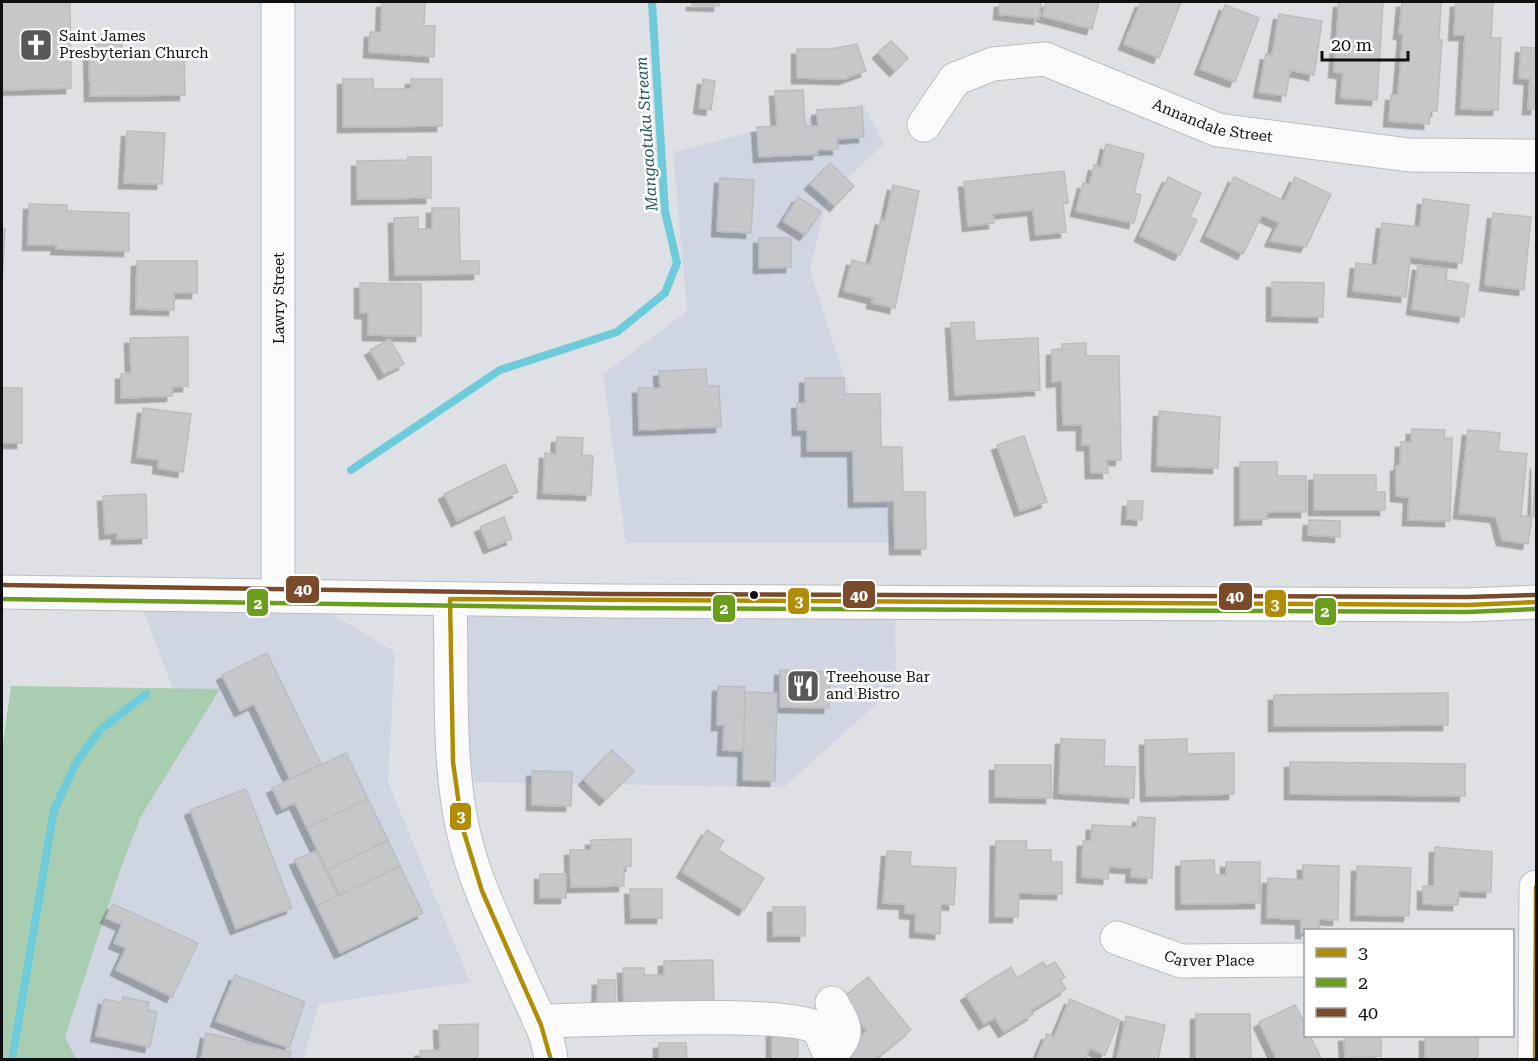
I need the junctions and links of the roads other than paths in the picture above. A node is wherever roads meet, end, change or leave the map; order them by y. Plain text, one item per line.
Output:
1 (278, 2) edge
2 (924, 125) dead end
3 (1536, 156) edge
4 (2, 592) edge
5 (278, 595) junction
6 (450, 599) junction
7 (1536, 602) edge
8 (1536, 886) edge
9 (1117, 938) dead end
10 (1524, 959) edge
11 (1304, 960) edge
12 (832, 1003) dead end
13 (539, 1021) junction
14 (831, 1057) edge
15 (550, 1059) edge
16 (1536, 1059) edge

1 - 5 street, Lawry Street
2 - 3 street, Annandale Street
4 - 5 street
5 - 6 street
6 - 7 street
6 - 13 street
8 - 10 street
9 - 11 street, Carver Place
10 - 16 street
12 - 14 street
13 - 14 street
13 - 15 street

